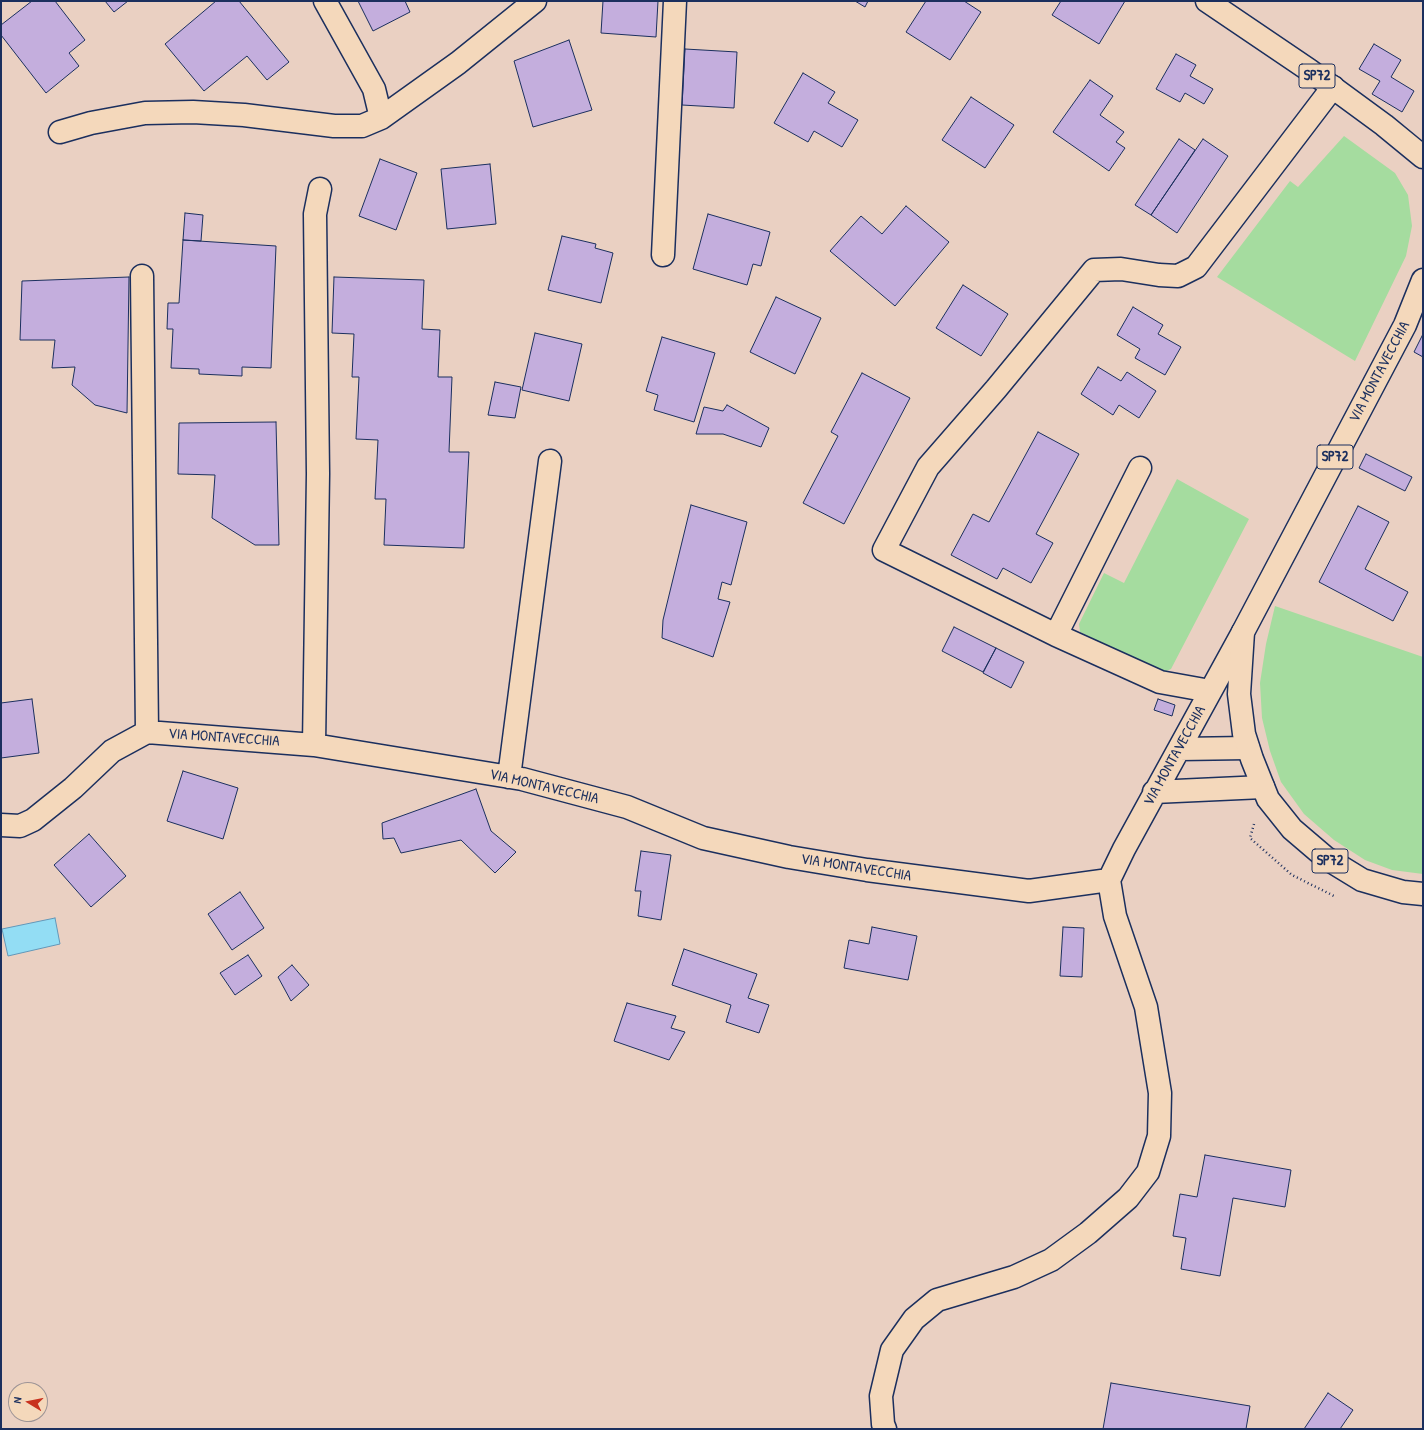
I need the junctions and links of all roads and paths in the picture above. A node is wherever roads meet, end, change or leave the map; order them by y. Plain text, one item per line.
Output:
1 (325, 1) edge
2 (535, 1) edge
3 (675, 1) edge
4 (1207, 1) edge
5 (1333, 87) junction
6 (381, 118) junction
7 (60, 132) dead end
8 (1423, 157) edge
9 (320, 189) dead end
10 (663, 254) dead end
11 (142, 276) dead end
12 (1423, 280) edge
13 (550, 461) dead end
14 (1140, 468) dead end
15 (1242, 632) junction
16 (1056, 635) junction
17 (1210, 691) junction
18 (146, 732) junction
19 (314, 745) junction
20 (1248, 748) junction
21 (1178, 749) junction
22 (508, 777) junction
23 (1263, 787) junction
24 (1154, 792) junction
25 (1, 826) edge
26 (1109, 880) junction
27 (1423, 894) edge
28 (886, 1429) edge

1 - 6 street
2 - 6 street
3 - 10 street
4 - 5 street, SP72
5 - 8 street, SP72
5 - 16 street
6 - 7 street
9 - 19 street
11 - 18 street
12 - 15 street, VIA MONTAVECCHIA / SP72
13 - 22 street
14 - 16 street
15 - 17 street, VIA MONTAVECCHIA
15 - 20 street, VIA MONTAVECCHIA / SP72
16 - 17 street
17 - 21 street, VIA MONTAVECCHIA
18 - 19 street, VIA MONTAVECCHIA
18 - 25 street, VIA MONTAVECCHIA
19 - 22 street, VIA MONTAVECCHIA
20 - 21 street
20 - 23 street, VIA MONTAVECCHIA / SP72
21 - 24 street, VIA MONTAVECCHIA
22 - 26 street, VIA MONTAVECCHIA
23 - 24 street
23 - 27 street, VIA MONTAVECCHIA / SP72
24 - 26 street, VIA MONTAVECCHIA
26 - 28 street

